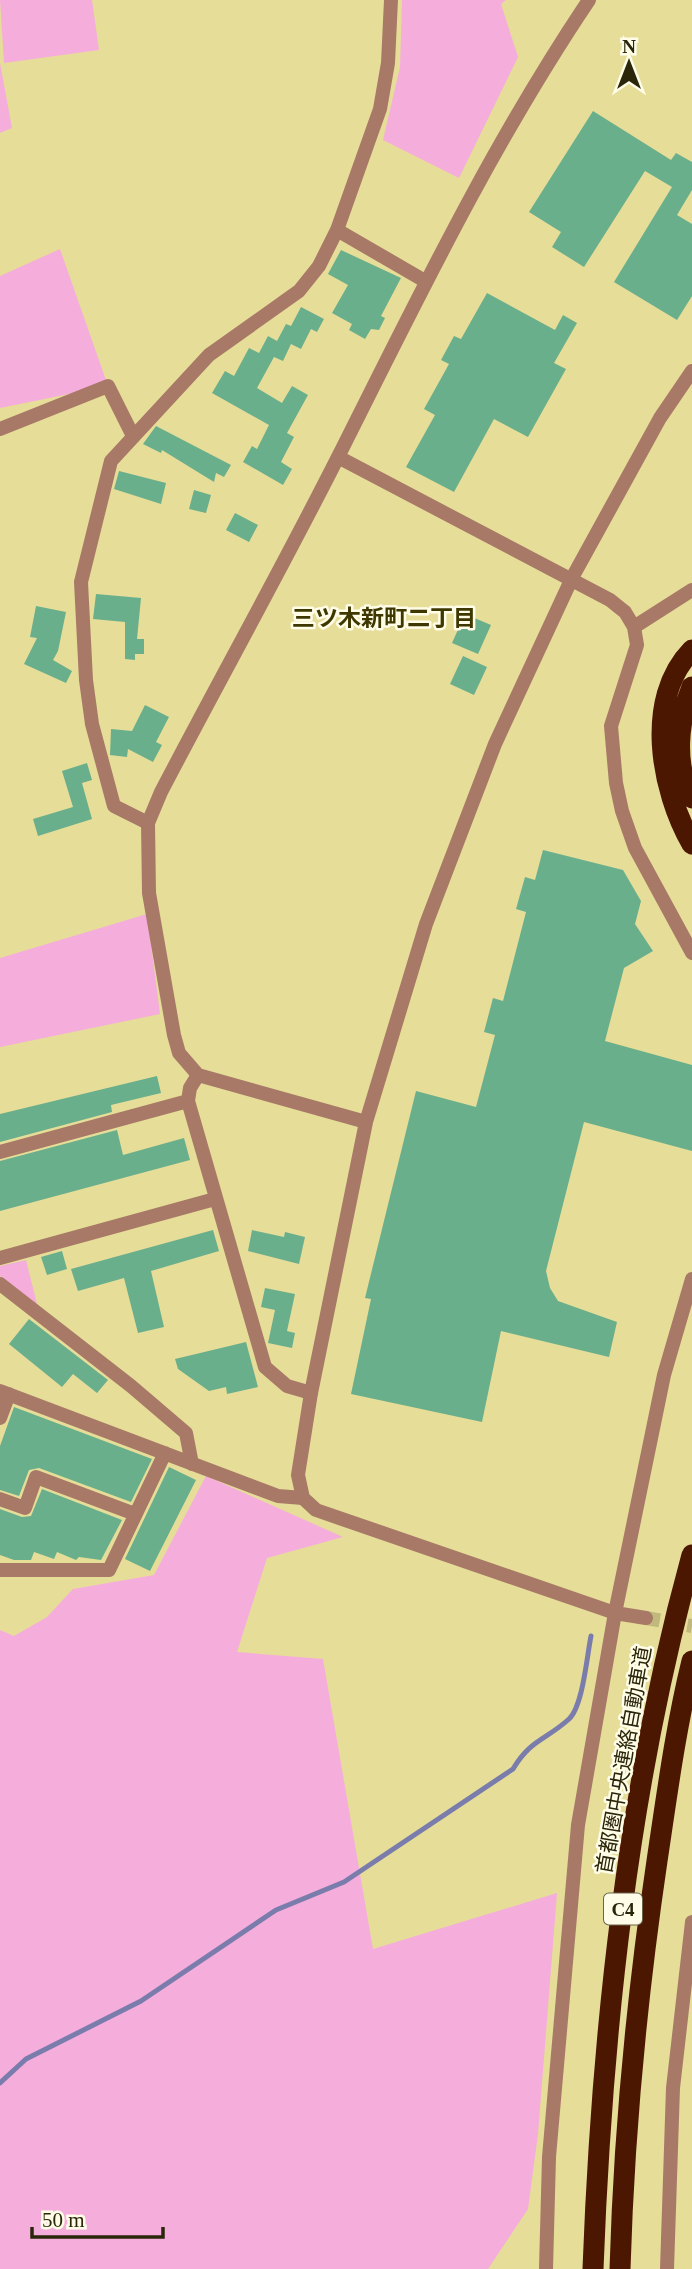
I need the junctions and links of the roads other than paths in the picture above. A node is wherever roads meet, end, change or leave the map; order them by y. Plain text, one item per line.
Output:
1 (391, 0) edge
2 (589, 0) edge
3 (337, 230) junction
4 (425, 281) junction
5 (692, 371) edge
6 (0, 429) edge
7 (132, 434) junction
8 (338, 457) junction
9 (572, 578) junction
10 (692, 590) edge
11 (634, 627) junction
12 (692, 650) edge
13 (692, 687) edge
14 (692, 798) edge
15 (148, 824) junction
16 (692, 844) edge
17 (692, 953) edge
18 (198, 1075) junction
19 (188, 1101) junction
20 (366, 1122) junction
21 (0, 1152) edge
22 (215, 1199) junction
23 (0, 1258) edge
24 (692, 1279) edge
25 (0, 1284) edge
26 (5, 1393) edge
27 (311, 1393) junction
28 (0, 1419) edge
29 (165, 1453) junction
30 (191, 1464) junction
31 (303, 1498) junction
32 (0, 1499) edge
33 (135, 1514) junction
34 (692, 1541) edge
35 (692, 1555) edge
36 (0, 1570) edge
37 (680, 1598) junction
38 (615, 1613) junction
39 (646, 1618) tunnel mouth
40 (692, 1661) edge
41 (692, 1922) edge
42 (546, 2269) edge
43 (593, 2269) edge
44 (620, 2269) edge
45 (667, 2269) edge

1 - 3 street
2 - 4 street
3 - 4 street
3 - 7 street
4 - 8 street
5 - 9 street
6 - 7 street
7 - 15 street
8 - 9 street
8 - 15 street
9 - 11 street
9 - 20 street
10 - 11 street
11 - 17 street
12 - 16 highway
13 - 14 highway
15 - 18 street
18 - 19 street
18 - 20 street
19 - 21 street
19 - 22 street
20 - 27 street
22 - 23 street
22 - 27 street
24 - 38 street
25 - 30 street
26 - 28 street
26 - 29 street
27 - 31 street
29 - 30 street
29 - 33 street
30 - 31 street
31 - 38 street
32 - 33 street
33 - 36 street
34 - 37 highway
35 - 37 highway, 首都圏中央連絡自動車道 / C4
37 - 43 highway, 首都圏中央連絡自動車道 / C4
38 - 39 street
38 - 42 street
40 - 44 highway, C4
41 - 45 street

